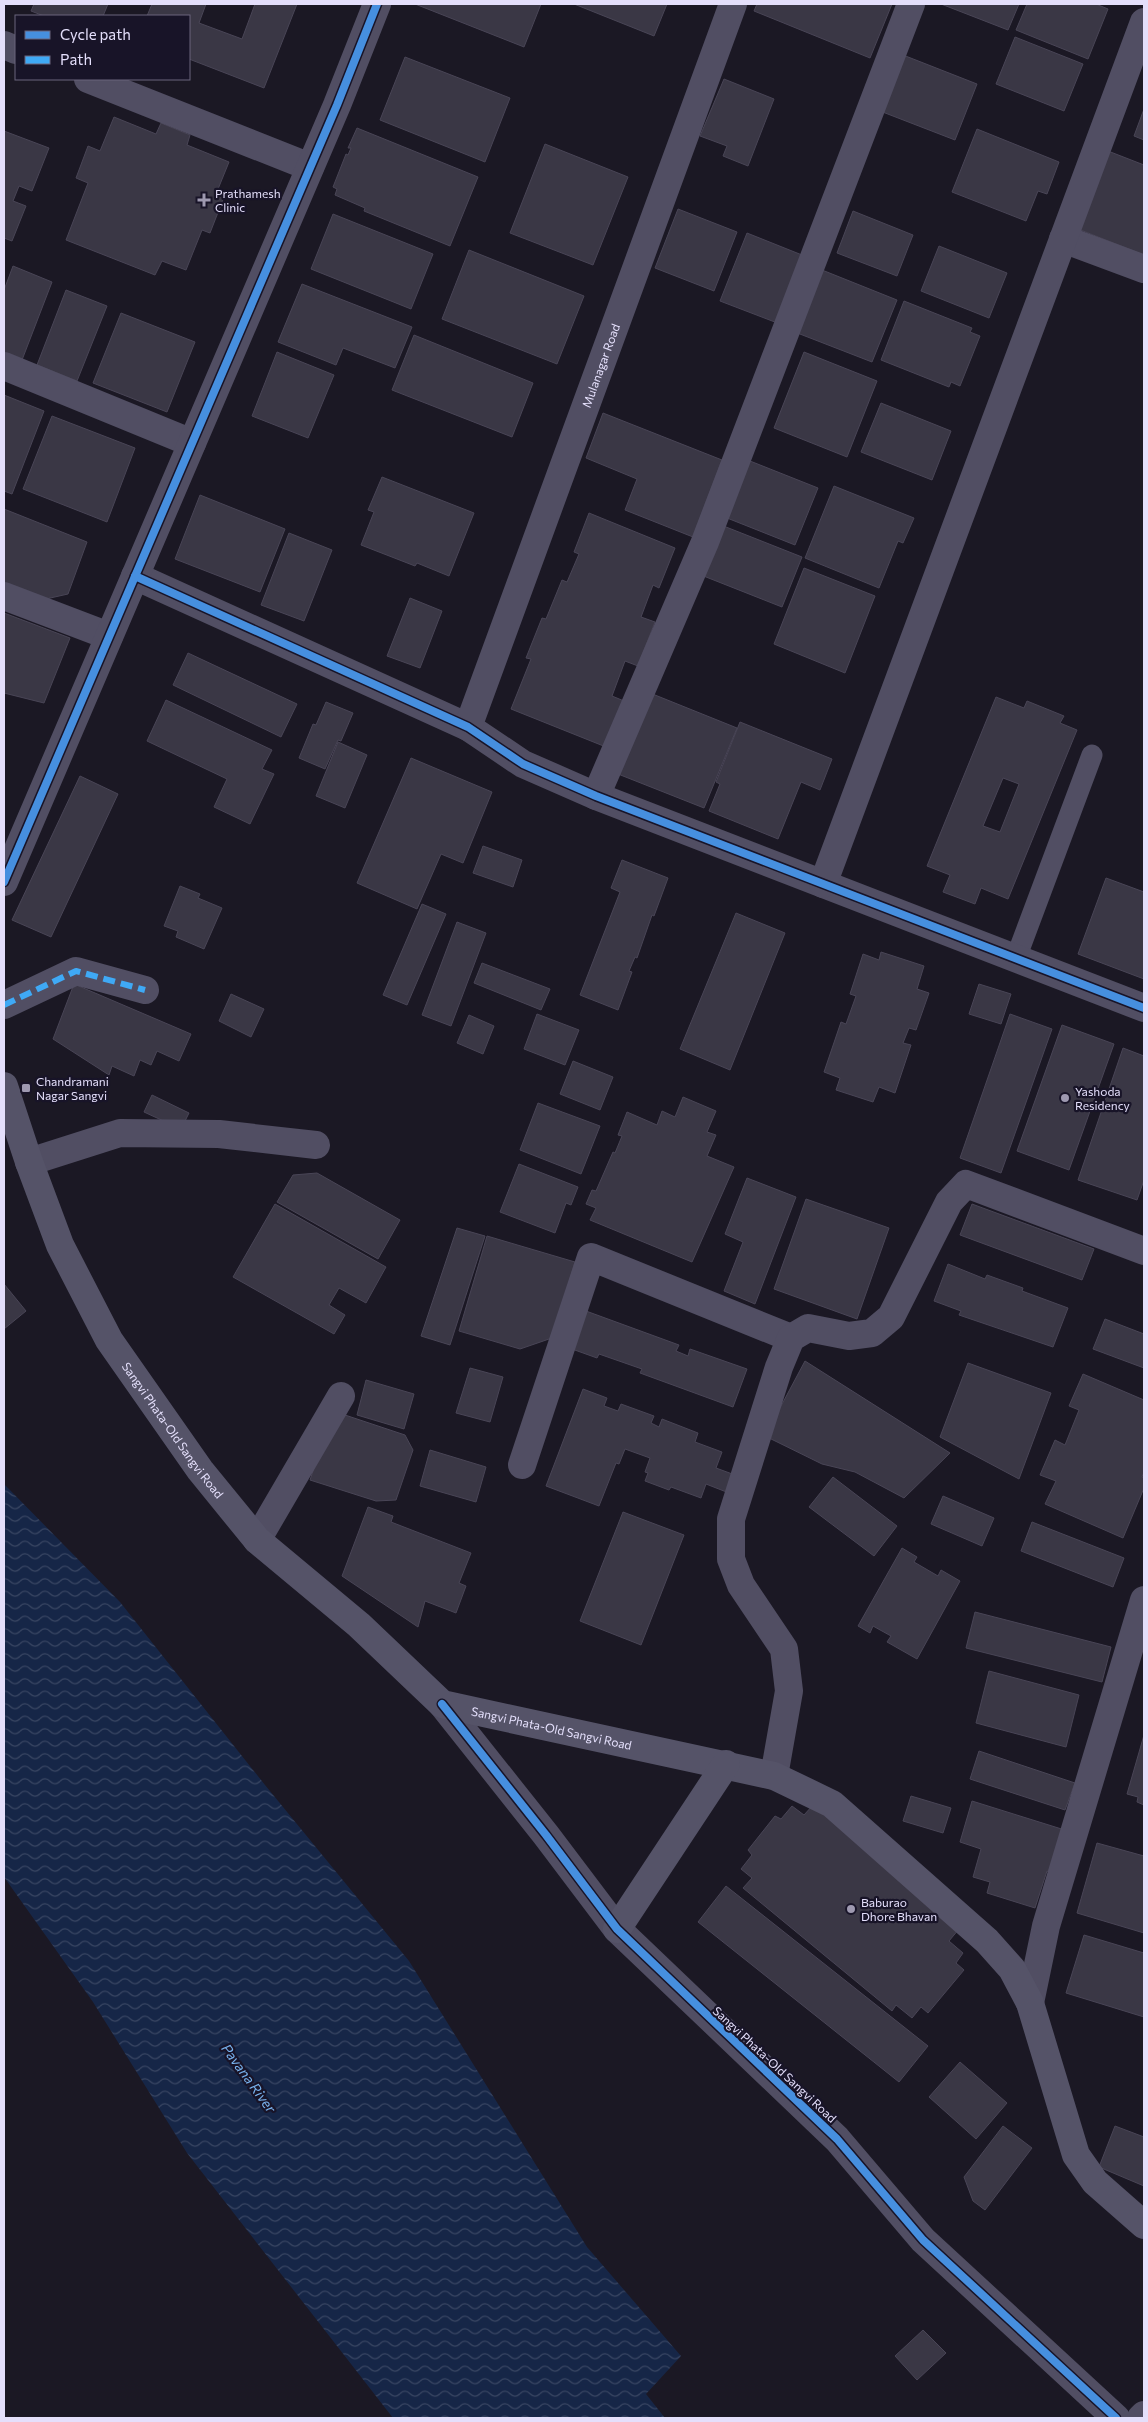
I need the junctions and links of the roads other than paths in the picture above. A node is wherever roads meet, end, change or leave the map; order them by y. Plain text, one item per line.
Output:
1 (377, 4) edge
2 (733, 4) edge
3 (911, 4) edge
4 (1144, 22) edge
5 (91, 80) edge
6 (310, 167) junction
7 (1063, 239) junction
8 (1144, 269) edge
9 (4, 366) edge
10 (192, 443) junction
11 (135, 576) junction
12 (4, 596) edge
13 (109, 636) junction
14 (468, 727) junction
15 (1092, 755) dead end
16 (596, 796) junction
17 (4, 882) edge
18 (823, 884) junction
19 (1016, 958) junction
20 (145, 990) dead end
21 (4, 1005) edge
22 (1144, 1008) edge
23 (4, 1086) edge
24 (316, 1145) dead end
25 (29, 1162) junction
26 (1144, 1251) edge
27 (791, 1338) junction
28 (341, 1396) dead end
29 (522, 1465) dead end
30 (257, 1540) junction
31 (1144, 1600) edge
32 (442, 1704) junction
33 (726, 1764) junction
34 (774, 1776) junction
35 (617, 1929) junction
36 (1030, 2003) junction
37 (1144, 2225) edge
38 (1144, 2415) edge
39 (1116, 2418) edge
40 (1141, 2418) edge

1 - 6 street
2 - 14 street, Mulanagar Road
3 - 16 street
4 - 7 street
5 - 6 street
6 - 10 street
7 - 8 street
7 - 18 street
9 - 10 street
10 - 11 street
11 - 13 street
11 - 14 street
12 - 13 street
13 - 17 street
14 - 16 street
15 - 19 lane
16 - 18 street
18 - 19 street
19 - 22 street
20 - 21 street
23 - 25 main road, Sangvi Phata-Old Sangvi Road
24 - 25 street
25 - 30 main road, Sangvi Phata-Old Sangvi Road
26 - 27 street
27 - 29 street
27 - 34 street
28 - 30 street
30 - 32 main road, Sangvi Phata-Old Sangvi Road
31 - 36 street
32 - 33 main road, Sangvi Phata-Old Sangvi Road
32 - 35 street, Sangvi Phata-Old Sangvi Road
33 - 34 main road, Sangvi Phata-Old Sangvi Road
33 - 35 main road
34 - 36 main road, Sangvi Phata-Old Sangvi Road
35 - 39 street, Sangvi Phata-Old Sangvi Road
36 - 37 main road, Sangvi Phata-Old Sangvi Road
38 - 40 street

